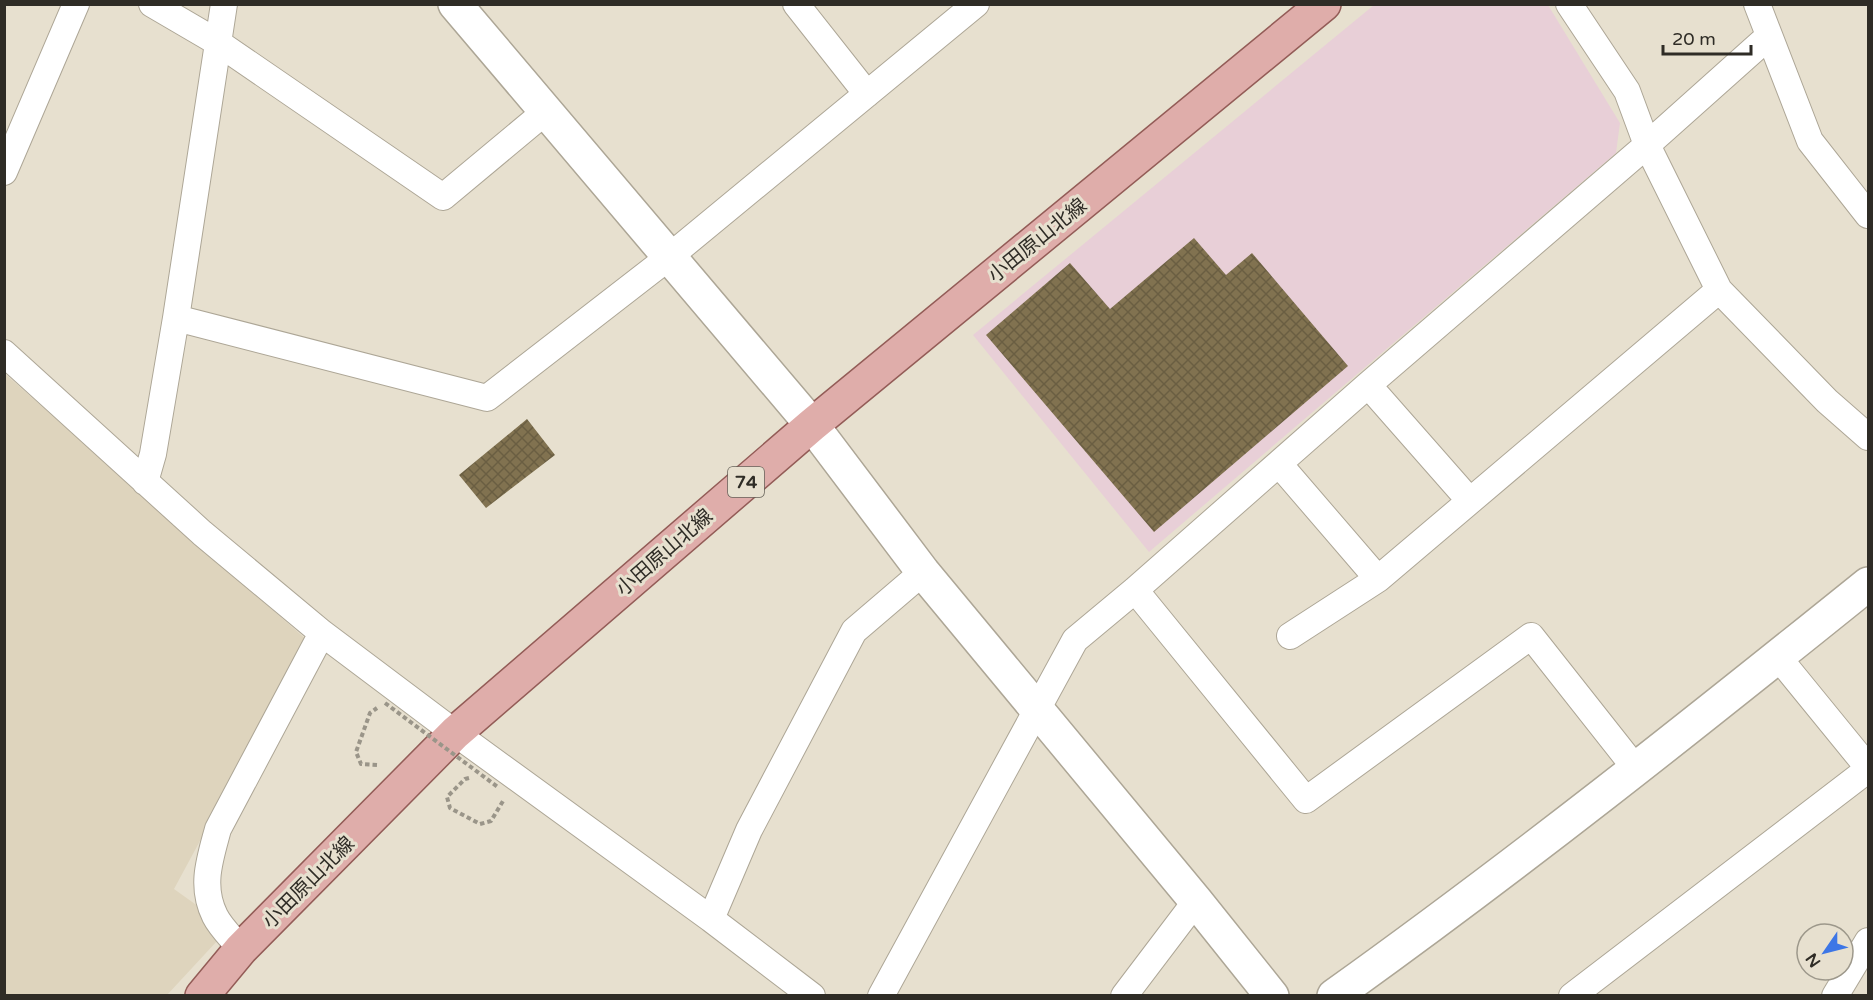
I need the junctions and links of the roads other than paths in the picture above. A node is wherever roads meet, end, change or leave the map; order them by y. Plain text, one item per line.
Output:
1 (76, 4) edge
2 (152, 4) edge
3 (224, 4) edge
4 (455, 4) edge
5 (796, 4) edge
6 (976, 4) edge
7 (1324, 4) edge
8 (1569, 4) edge
9 (1757, 4) edge
10 (1769, 36) junction
11 (218, 42) junction
12 (867, 94) junction
13 (545, 112) junction
14 (1647, 146) junction
15 (4, 172) edge
16 (1869, 215) edge
17 (669, 257) junction
18 (1719, 290) junction
19 (176, 318) junction
20 (4, 353) edge
21 (1368, 385) junction
22 (812, 425) junction
23 (1869, 437) edge
24 (1279, 464) junction
25 (145, 482) junction
26 (1470, 501) junction
27 (923, 572) junction
28 (1378, 579) junction
29 (1869, 584) edge
30 (1135, 590) junction
31 (322, 633) junction
32 (1290, 636) dead end
33 (1778, 657) junction
34 (1036, 709) junction
35 (455, 733) junction
36 (1636, 769) junction
37 (1196, 902) junction
38 (711, 919) junction
39 (1869, 941) edge
40 (241, 950) junction
41 (202, 996) edge
42 (812, 996) edge
43 (881, 996) edge
44 (1124, 996) edge
45 (1272, 996) edge
46 (1334, 996) edge
47 (1572, 996) edge
48 (1835, 996) edge

1 - 15 street
2 - 11 street
3 - 11 street
4 - 13 street
5 - 12 street
6 - 12 street
7 - 22 main road, 小田原山北線 / 74
8 - 14 street
9 - 10 street
10 - 14 street
10 - 16 street
11 - 13 street
11 - 19 street
12 - 17 street
13 - 17 street
14 - 18 street
14 - 21 street
17 - 19 street
17 - 22 street
18 - 23 street
18 - 26 street
19 - 25 street
20 - 25 street
21 - 24 street
21 - 26 street
22 - 27 street
22 - 35 main road, 小田原山北線 / 74
24 - 28 street
24 - 30 street
25 - 31 street
26 - 28 street
27 - 34 street
27 - 38 street
28 - 32 street
29 - 33 street
30 - 34 street
30 - 36 street
31 - 35 street
31 - 40 street
33 - 36 street
33 - 47 street
34 - 37 street
34 - 43 street
35 - 38 street
35 - 40 main road, 小田原山北線 / 74
36 - 46 street
37 - 44 street
37 - 45 street
38 - 42 street
39 - 48 street
40 - 41 main road, 小田原山北線 / 74

